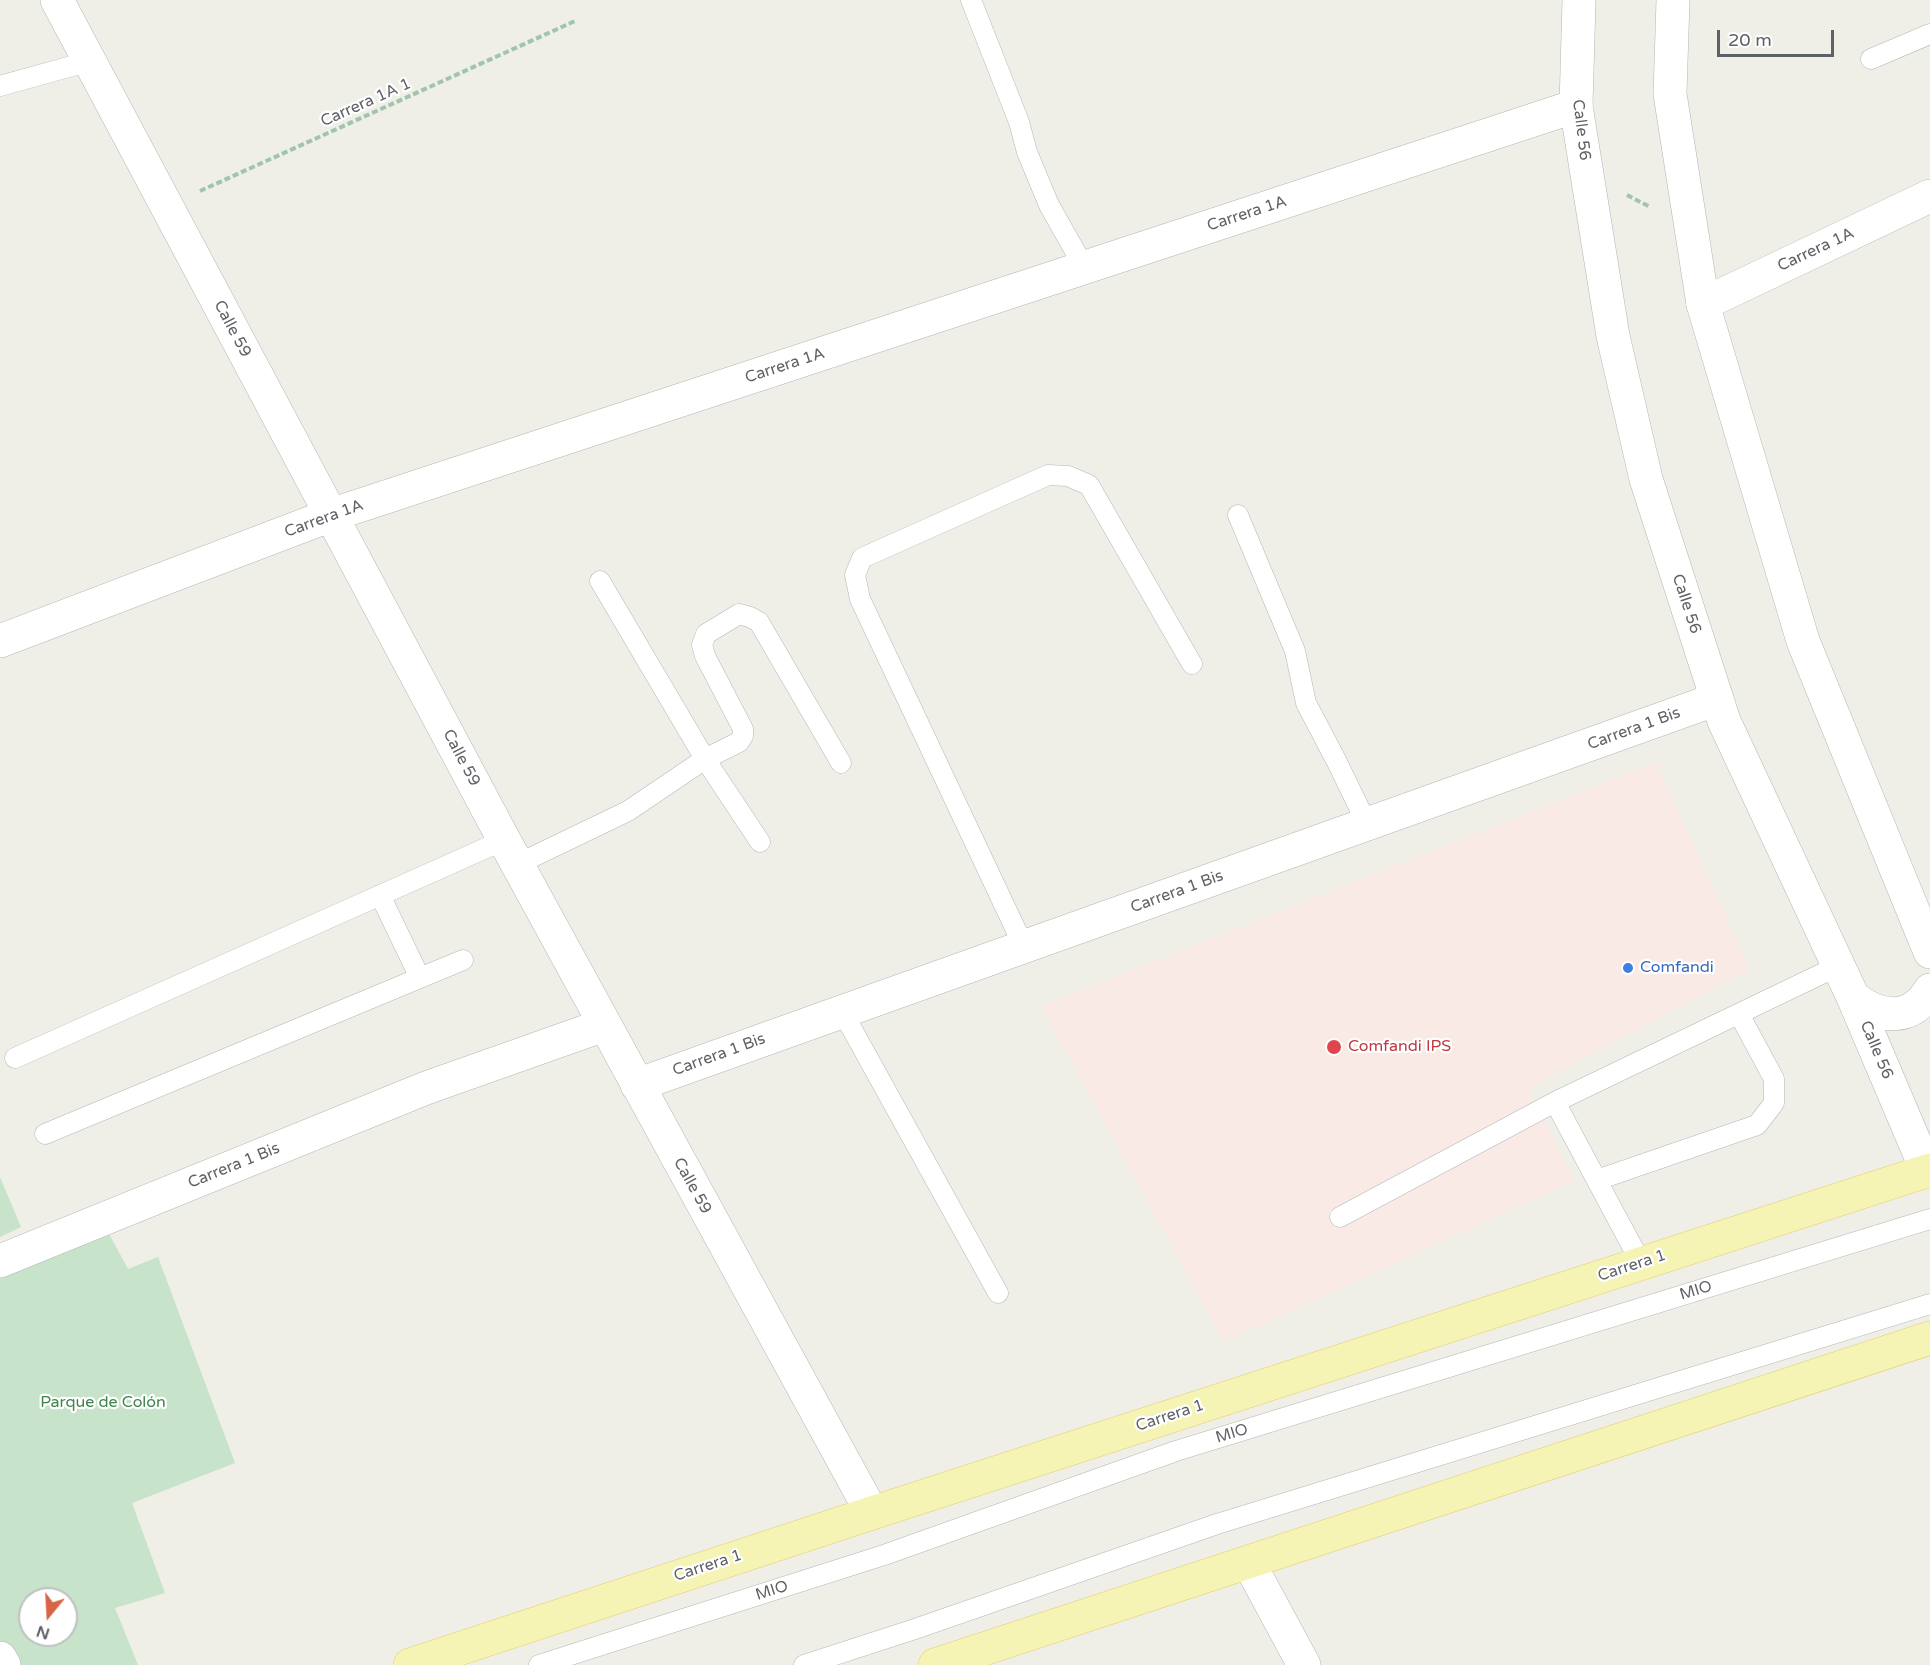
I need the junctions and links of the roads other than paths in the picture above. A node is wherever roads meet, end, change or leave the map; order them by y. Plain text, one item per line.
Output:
1 (57, 0) edge
2 (971, 0) edge
3 (1579, 0) edge
4 (1673, 0) edge
5 (1930, 34) edge
6 (1871, 59) dead end
7 (90, 61) junction
8 (0, 86) edge
9 (1576, 106) junction
10 (1930, 196) edge
11 (1084, 267) junction
12 (1703, 304) junction
13 (331, 515) junction
14 (1238, 515) dead end
15 (600, 581) dead end
16 (0, 641) edge
17 (1192, 664) dead end
18 (1717, 699) junction
19 (705, 759) junction
20 (841, 763) dead end
21 (1367, 824) junction
22 (760, 842) dead end
23 (511, 852) junction
24 (380, 895) junction
25 (1024, 946) junction
26 (1930, 951) edge
27 (463, 960) dead end
28 (1838, 966) junction
29 (420, 978) junction
30 (1930, 990) edge
31 (1853, 997) junction
32 (842, 1011) junction
33 (1739, 1014) junction
34 (604, 1025) junction
35 (15, 1058) dead end
36 (637, 1085) junction
37 (1555, 1102) junction
38 (45, 1134) dead end
39 (1928, 1170) edge
40 (1597, 1180) junction
41 (1340, 1217) dead end
42 (1930, 1219) edge
43 (0, 1261) edge
44 (1641, 1263) junction
45 (998, 1293) dead end
46 (1930, 1304) edge
47 (1930, 1338) edge
48 (872, 1513) junction
49 (1250, 1563) junction
50 (0, 1658) edge
51 (4, 1665) edge
52 (410, 1665) edge
53 (539, 1665) edge
54 (804, 1665) edge
55 (935, 1665) edge
56 (1304, 1665) edge

1 - 7 street, Calle 59
2 - 11 lane
3 - 9 street, Calle 56
4 - 12 street
5 - 6 lane
7 - 8 lane
7 - 13 street, Calle 59
9 - 11 street, Carrera 1A
9 - 18 street, Calle 56
10 - 12 street, Carrera 1A
11 - 13 street, Carrera 1A
12 - 26 street
13 - 16 street, Carrera 1A
13 - 23 street, Calle 59
14 - 21 lane
15 - 19 lane
17 - 25 lane
18 - 21 street, Carrera 1 Bis
18 - 28 street, Calle 56
19 - 20 lane
19 - 22 lane
19 - 23 lane
21 - 25 street, Carrera 1 Bis
23 - 24 lane
23 - 34 street, Calle 59
24 - 29 lane
24 - 35 lane
25 - 32 street, Carrera 1 Bis
27 - 29 lane
28 - 31 street, Calle 56
28 - 33 lane
29 - 38 lane
30 - 31 street
31 - 39 street, Calle 56
32 - 36 street, Carrera 1 Bis
32 - 45 lane
33 - 37 lane
33 - 40 lane
34 - 36 street, Calle 59
34 - 43 street, Carrera 1 Bis
36 - 48 street, Calle 59
37 - 40 lane
37 - 41 lane
39 - 44 main road, Carrera 1
40 - 44 lane
42 - 53 lane, MIO
44 - 48 main road, Carrera 1
46 - 54 lane
47 - 49 main road
48 - 52 main road, Carrera 1
49 - 55 main road
49 - 56 street
50 - 51 street

